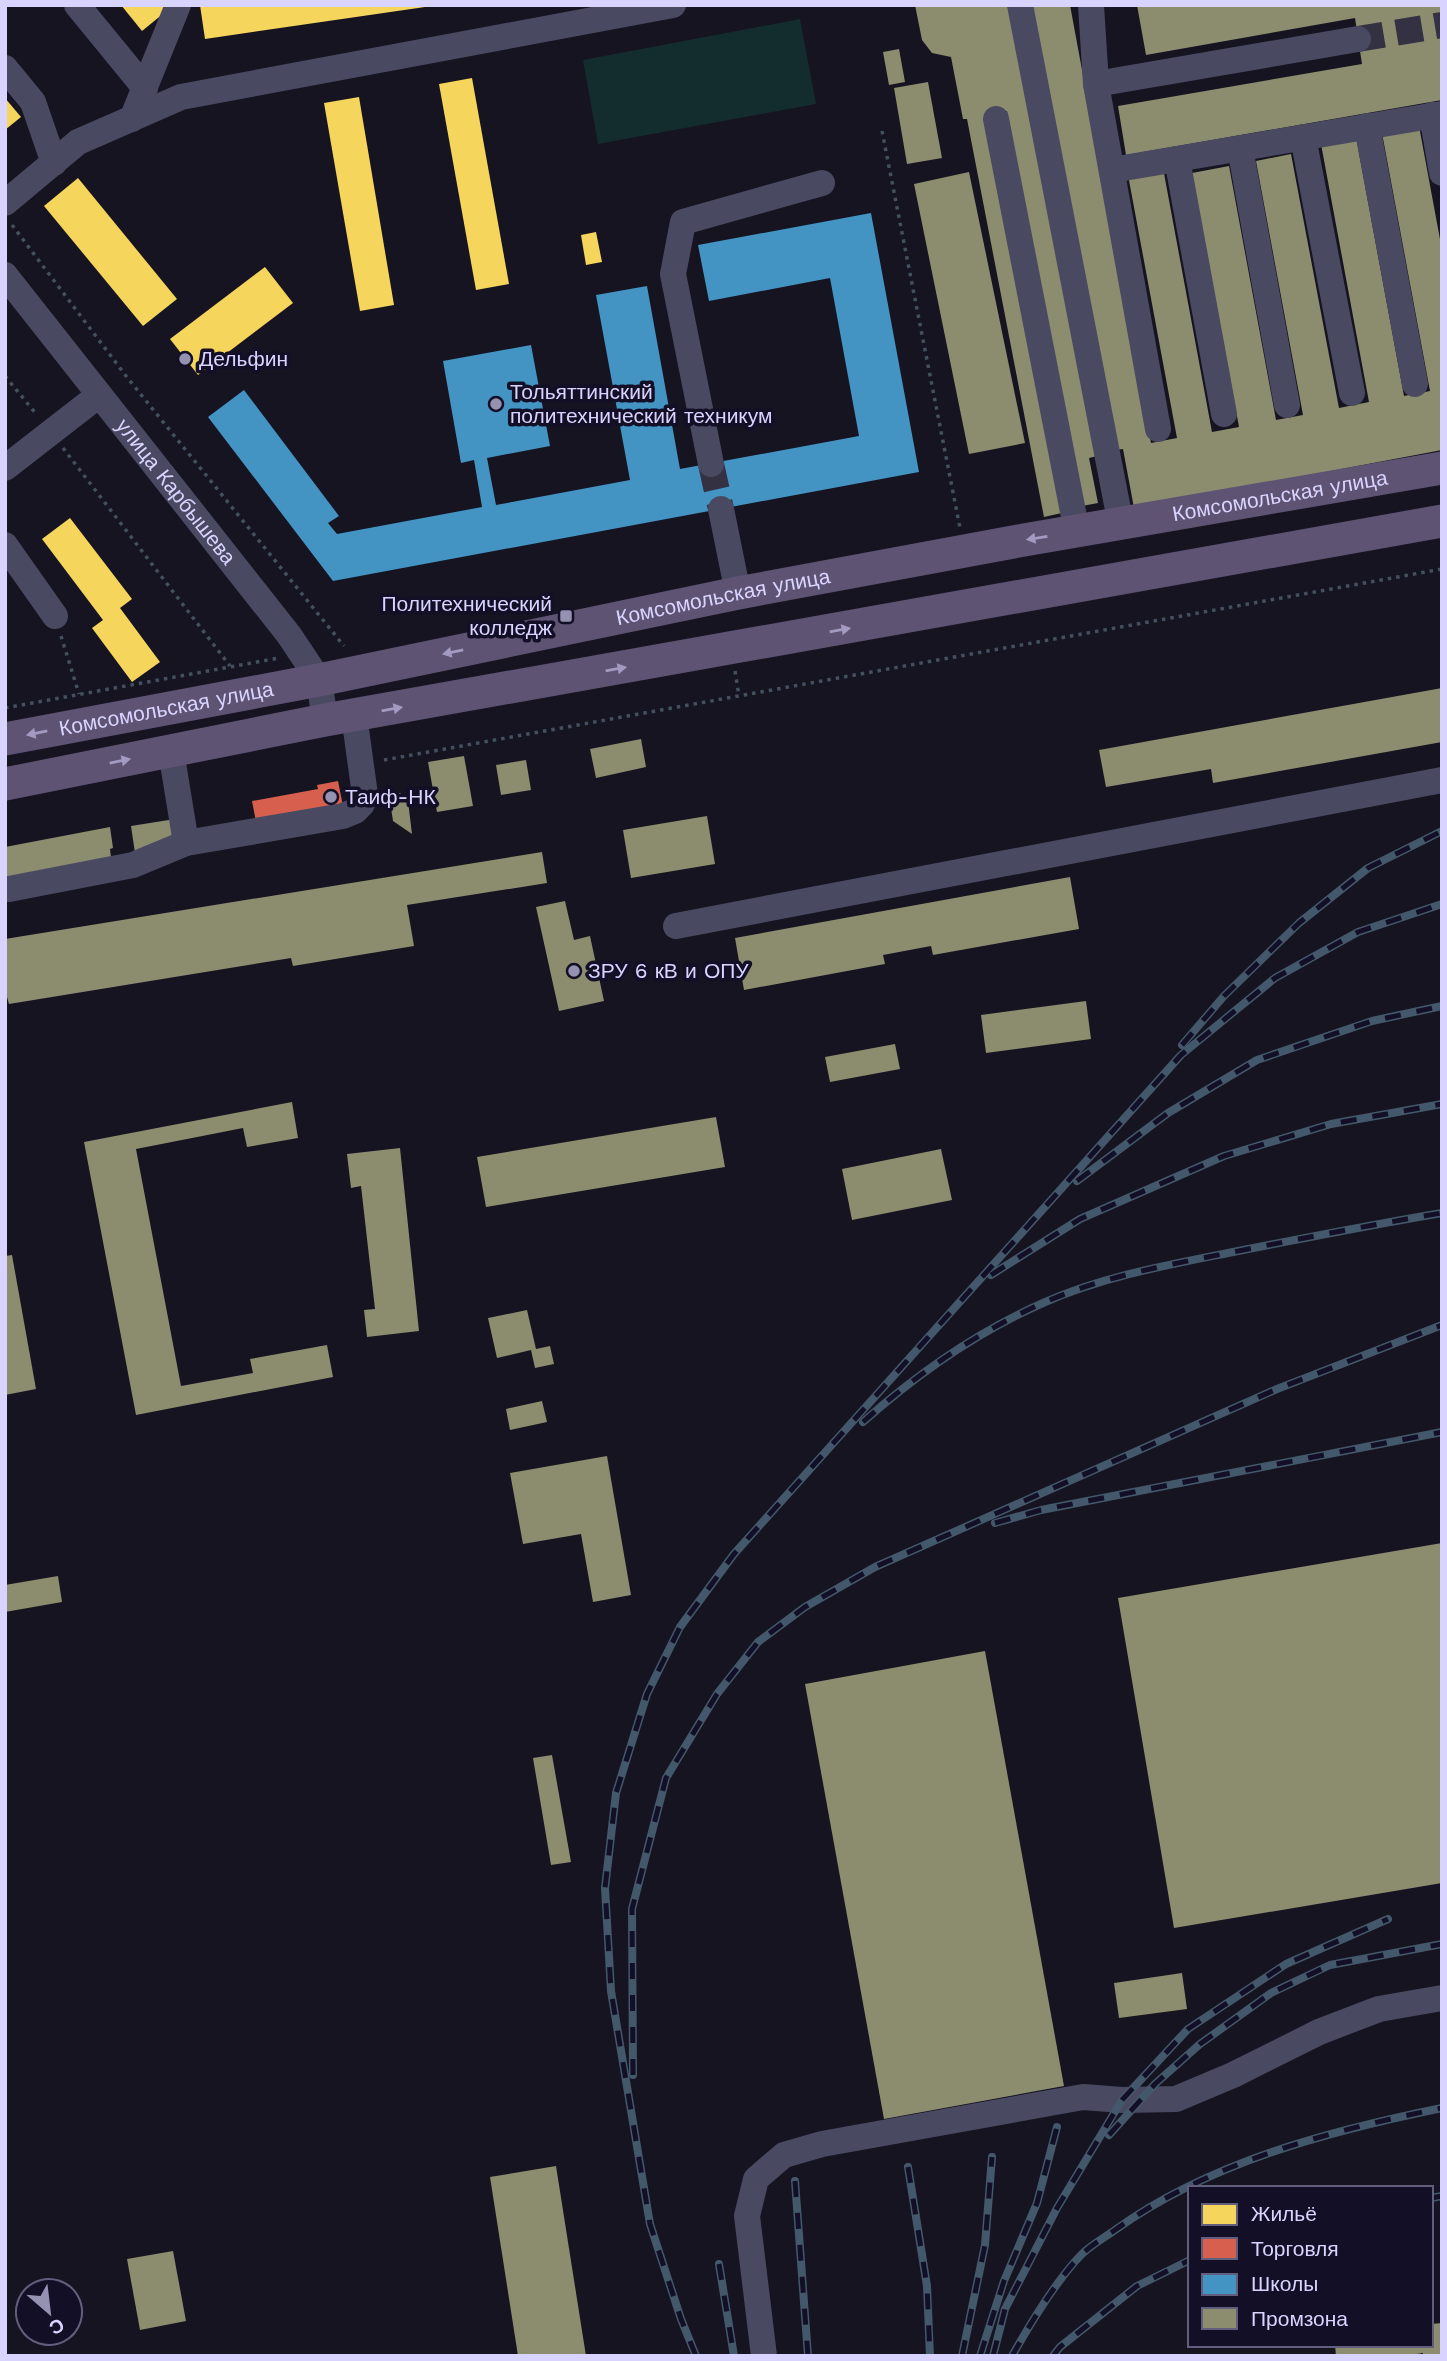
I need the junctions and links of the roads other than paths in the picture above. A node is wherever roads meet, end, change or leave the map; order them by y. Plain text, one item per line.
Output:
1 (77, 5) edge
2 (178, 5) edge
3 (673, 5) edge
4 (1020, 5) edge
5 (1091, 5) edge
6 (535, 17) edge
7 (1358, 39) tunnel mouth
8 (5, 68) edge
9 (1096, 84) junction
10 (145, 88) junction
11 (1437, 115) edge
12 (132, 119) junction
13 (996, 119) dead end
14 (1367, 126) junction
15 (1303, 137) junction
16 (1240, 148) junction
17 (1177, 159) junction
18 (54, 163) junction
19 (1112, 170) junction
20 (1442, 173) edge
21 (822, 183) dead end
22 (5, 203) edge
23 (5, 275) edge
24 (1415, 384) dead end
25 (1352, 393) dead end
26 (99, 395) junction
27 (1287, 405) dead end
28 (1224, 414) dead end
29 (1158, 429) dead end
30 (711, 464) tunnel mouth
31 (5, 468) edge
32 (1442, 468) edge
33 (721, 509) tunnel mouth
34 (1442, 521) edge
35 (1121, 525) junction
36 (1077, 532) junction
37 (8, 554) edge
38 (738, 593) junction
39 (55, 616) road end
40 (311, 667) junction
41 (339, 718) junction
42 (5, 739) edge
43 (171, 751) junction
44 (1442, 780) edge
45 (5, 784) edge
46 (186, 843) junction
47 (9, 889) dead end
48 (676, 926) dead end
49 (1442, 1998) edge
50 (764, 2356) edge

1 - 10 street
2 - 10 street
3 - 6 street
4 - 35 street
5 - 9 street
6 - 12 street
7 - 9 street
8 - 18 street
9 - 19 street
10 - 12 street
11 - 14 street
11 - 20 street
12 - 18 street
13 - 36 street
14 - 15 street
14 - 24 street
15 - 16 street
15 - 25 street
16 - 17 street
16 - 27 street
17 - 19 street
17 - 28 street
18 - 22 street
19 - 29 street
21 - 30 street
23 - 26 street, улица Карбышева
26 - 31 street
26 - 40 street, улица Карбышева
32 - 35 main road, Комсомольская улица
33 - 38 street
41 -> 34 main road, Комсомольская улица
35 - 36 main road, Комсомольская улица
36 -> 38 main road, Комсомольская улица
37 - 39 street
38 -> 40 main road, Комсомольская улица
40 - 41 street, улица Карбышева
40 -> 42 main road, Комсомольская улица
41 - 43 main road, Комсомольская улица
41 - 46 street, улица Карбышева
45 -> 43 main road, Комсомольская улица
43 - 46 street
44 - 48 street
46 - 47 street, улица Карбышева
49 - 50 street

